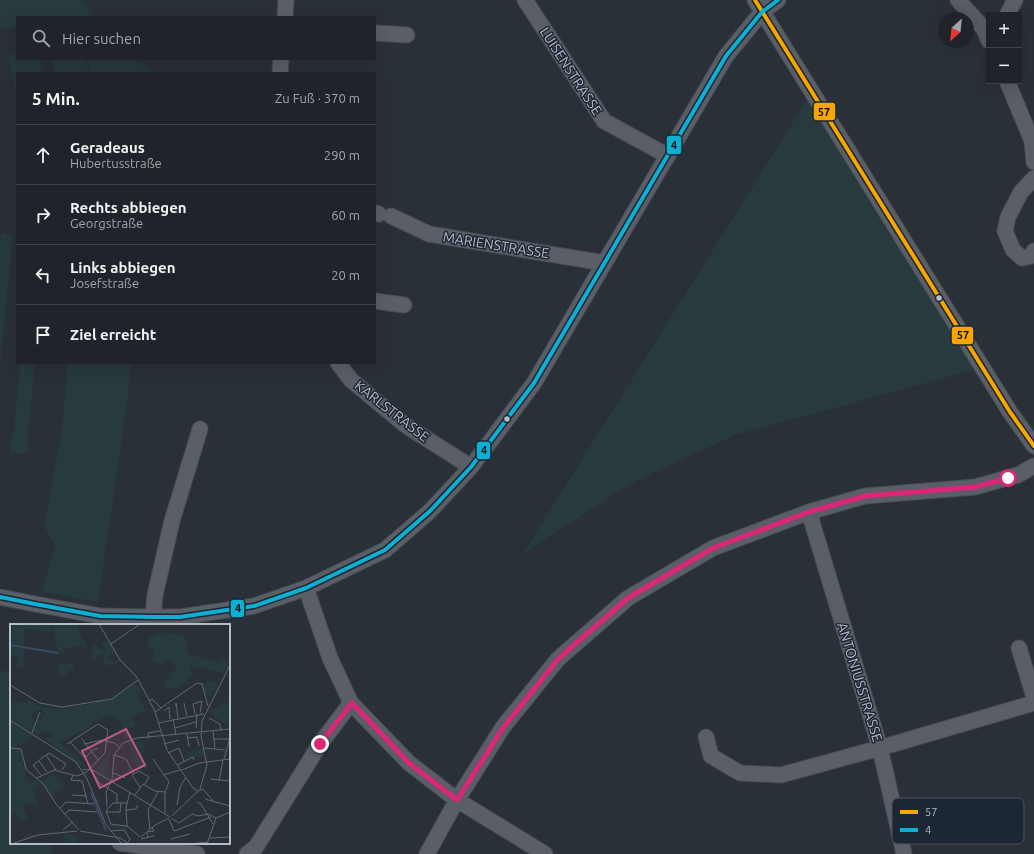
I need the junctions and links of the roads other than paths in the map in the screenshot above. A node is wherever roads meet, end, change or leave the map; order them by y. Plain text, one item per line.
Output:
1 (286, 0) edge
2 (525, 0) edge
3 (778, 0) edge
4 (958, 0) edge
5 (1015, 0) edge
6 (758, 6) edge
7 (1009, 12) edge
8 (284, 16) edge
9 (986, 31) edge
10 (376, 34) edge
11 (407, 35) dead end
12 (281, 60) edge
13 (280, 72) edge
14 (1008, 84) edge
15 (668, 156) junction
16 (1034, 162) edge
17 (1034, 178) edge
18 (382, 214) edge
19 (1034, 251) edge
20 (604, 263) junction
21 (376, 301) edge
22 (404, 305) dead end
23 (339, 364) edge
24 (200, 429) dead end
25 (1034, 446) edge
26 (1034, 466) edge
27 (471, 467) junction
28 (809, 512) junction
29 (306, 588) junction
30 (0, 596) edge
31 (154, 617) junction
32 (178, 621) edge
33 (1019, 648) dead end
34 (1034, 697) edge
35 (352, 703) junction
36 (1034, 703) edge
37 (706, 737) dead end
38 (880, 748) junction
39 (457, 800) junction
40 (892, 801) edge
41 (127, 844) edge
42 (902, 844) edge
43 (197, 854) edge
44 (247, 854) edge
45 (427, 854) edge
46 (545, 854) edge
47 (904, 854) edge

1 - 8 street
2 - 15 street, LUISENSTRASSE
3 - 6 street
4 - 9 street
5 - 7 street
6 - 15 street
6 - 25 street
10 - 11 street
12 - 13 street
14 - 16 street
15 - 20 street
17 - 19 street
18 - 20 street, MARIENSTRASSE
20 - 27 street
21 - 22 street
23 - 27 street, KARLSTRASSE
24 - 31 street
26 - 28 street
27 - 29 street
28 - 38 street, ANTONIUSSTRASSE
28 - 39 street
29 - 32 street
29 - 35 street
30 - 31 street
31 - 32 street
33 - 34 street
35 - 39 street
35 - 44 street
36 - 38 street
37 - 38 street
38 - 40 street, ANTONIUSSTRASSE
39 - 45 street
39 - 46 street
41 - 43 street
42 - 47 street, ANTONIUSSTRASSE

